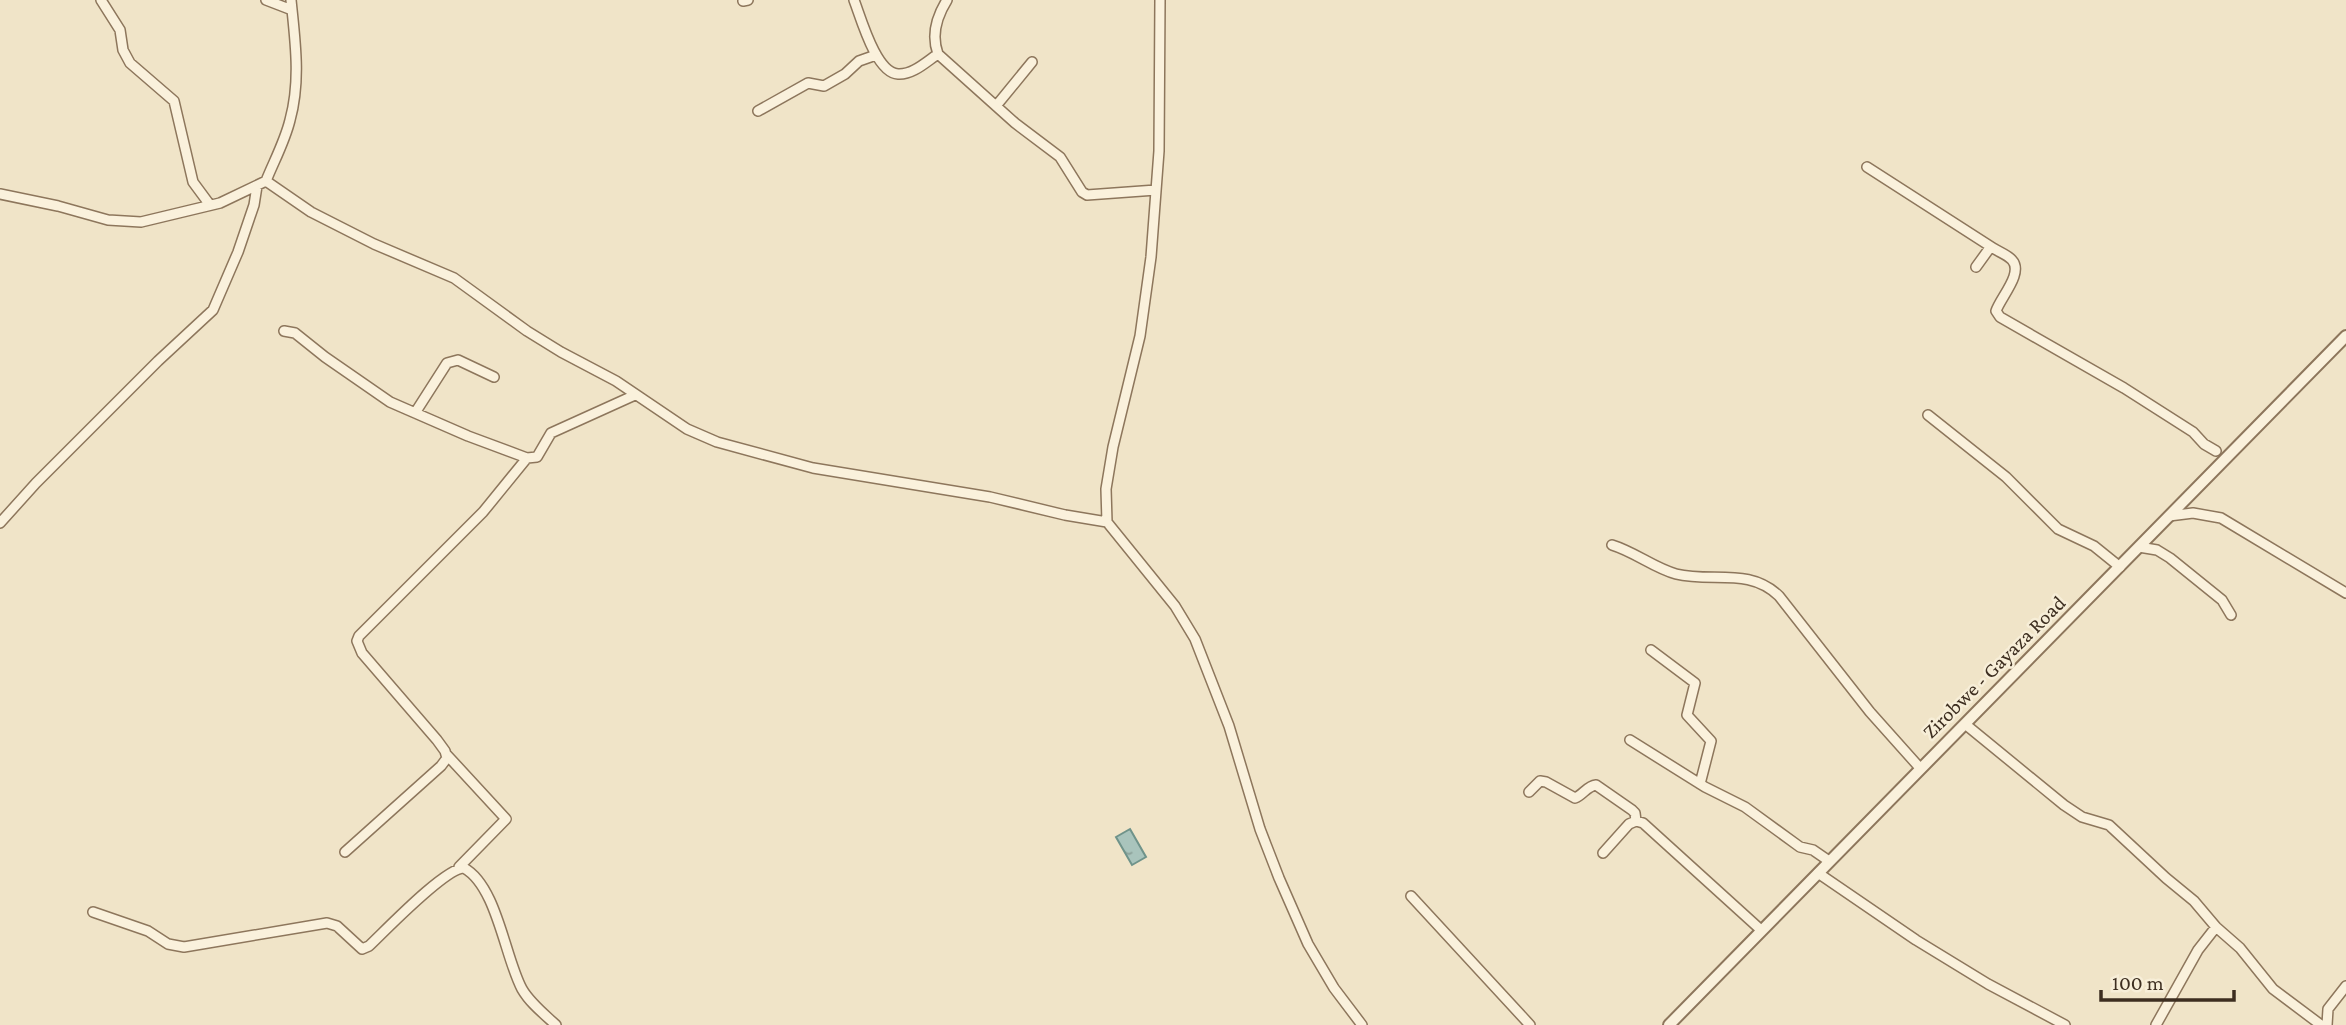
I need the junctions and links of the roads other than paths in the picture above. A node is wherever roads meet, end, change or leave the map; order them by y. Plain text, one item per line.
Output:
1 (101, 0) edge
2 (266, 0) edge
3 (853, 0) edge
4 (947, 0) edge
5 (1160, 0) edge
6 (292, 5) edge
7 (937, 54) junction
8 (876, 55) junction
9 (1032, 62) dead end
10 (996, 106) junction
11 (758, 111) dead end
12 (1867, 167) dead end
13 (267, 181) junction
14 (257, 186) junction
15 (1156, 190) junction
16 (0, 194) edge
17 (209, 205) junction
18 (1993, 248) junction
19 (1976, 267) dead end
20 (284, 331) dead end
21 (2346, 336) edge
22 (494, 377) dead end
23 (635, 395) junction
24 (415, 414) junction
25 (1928, 415) dead end
26 (2216, 451) dead end
27 (527, 458) junction
28 (2169, 516) junction
29 (1107, 522) junction
30 (0, 523) edge
31 (1612, 545) dead end
32 (2139, 547) junction
33 (2120, 567) junction
34 (2346, 593) edge
35 (2231, 615) dead end
36 (1651, 650) dead end
37 (1965, 724) junction
38 (1630, 740) dead end
39 (447, 755) junction
40 (1920, 768) junction
41 (1700, 784) junction
42 (1529, 792) dead end
43 (1636, 821) junction
44 (345, 852) dead end
45 (1603, 853) dead end
46 (1829, 861) junction
47 (459, 867) junction
48 (1818, 873) junction
49 (1411, 896) dead end
50 (93, 912) dead end
51 (2216, 927) junction
52 (1761, 930) junction
53 (2346, 986) edge
54 (556, 1025) edge
55 (1362, 1025) edge
56 (1530, 1025) edge
57 (1670, 1025) edge
58 (2065, 1025) edge
59 (2156, 1025) edge
60 (2321, 1025) edge
61 (2327, 1025) edge

1 - 17 street
2 - 6 street
3 - 8 street
4 - 7 street
5 - 15 street
6 - 13 street
7 - 8 street
7 - 10 street
8 - 11 street
9 - 10 street
10 - 15 street
12 - 18 street
13 - 14 street
13 - 23 street
14 - 17 street
14 - 30 street
15 - 29 street
16 - 17 street
18 - 19 street
18 - 26 street
20 - 24 street
21 - 28 street, Zirobwe - Gayaza Road
22 - 24 street
23 - 27 street
23 - 29 street
24 - 27 street
25 - 33 street
27 - 39 street
28 - 32 street, Zirobwe - Gayaza Road
28 - 34 street
29 - 55 street
31 - 40 street
32 - 33 street, Zirobwe - Gayaza Road
32 - 35 street
33 - 37 street, Zirobwe - Gayaza Road
36 - 41 street
37 - 40 street, Zirobwe - Gayaza Road
37 - 51 street
38 - 41 street
39 - 44 street
39 - 47 street
40 - 46 street, Zirobwe - Gayaza Road
41 - 46 street
42 - 43 street
43 - 45 street
43 - 52 street
46 - 48 street, Zirobwe - Gayaza Road
47 - 50 street
47 - 54 street
48 - 52 street, Zirobwe - Gayaza Road
48 - 58 street
49 - 56 street
51 - 59 street
51 - 60 street
52 - 57 street, Zirobwe - Gayaza Road
53 - 61 street

